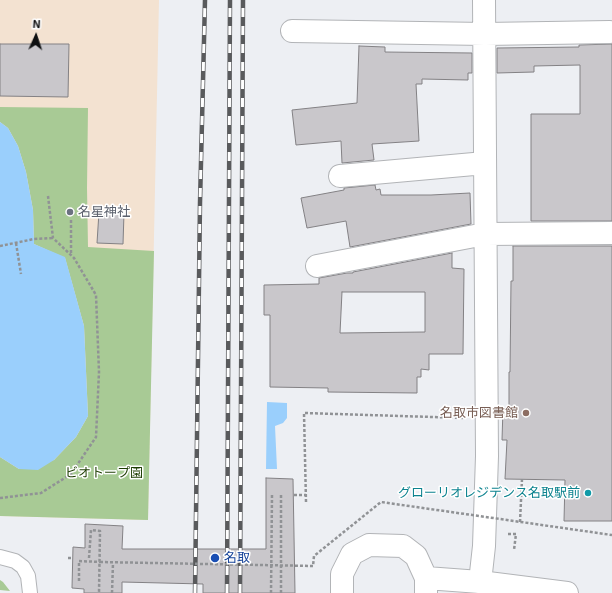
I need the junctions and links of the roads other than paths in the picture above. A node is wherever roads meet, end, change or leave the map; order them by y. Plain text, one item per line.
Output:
1 (484, 0) edge
2 (292, 31) dead end
3 (610, 32) dead end
4 (485, 34) junction
5 (485, 163) junction
6 (340, 176) dead end
7 (612, 233) edge
8 (485, 234) junction
9 (317, 266) dead end
10 (0, 557) edge
11 (480, 582) junction
12 (426, 585) edge
13 (30, 593) edge
14 (342, 593) edge
15 (567, 593) edge

1 - 4 street
2 - 4 street
3 - 4 street
4 - 5 street
5 - 6 street
5 - 8 street
7 - 8 street
8 - 9 street
8 - 11 street
10 - 13 lane
11 - 12 street
11 - 15 street
12 - 14 street

